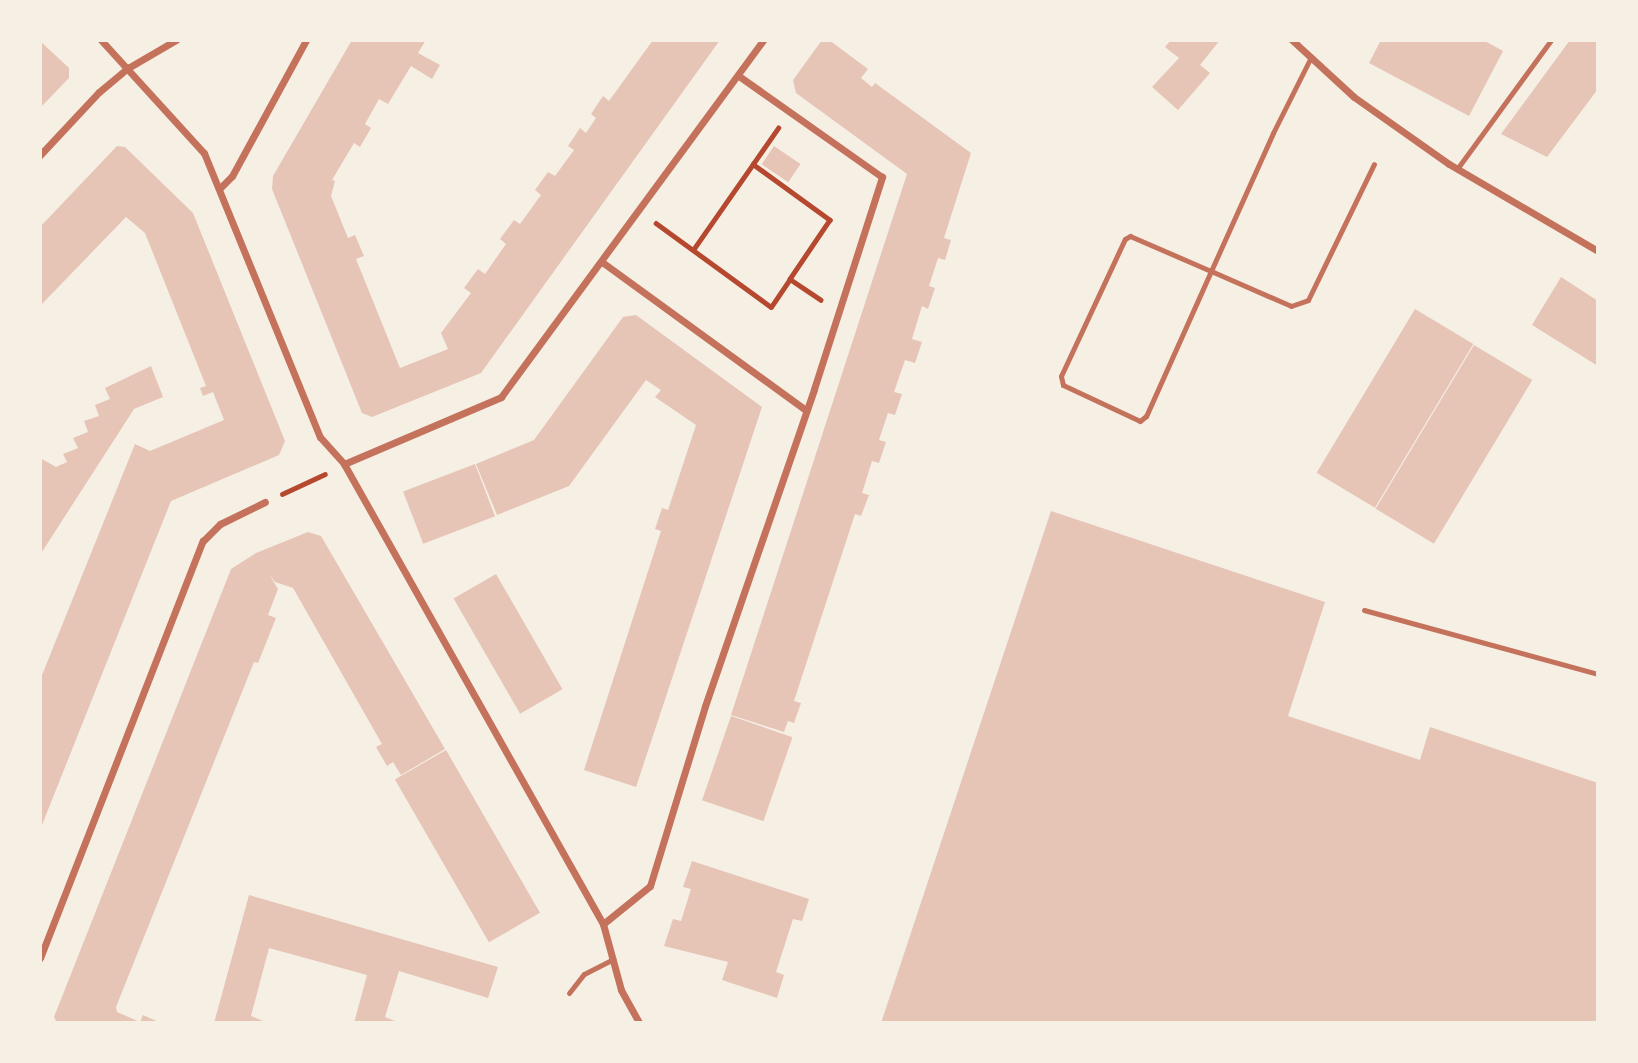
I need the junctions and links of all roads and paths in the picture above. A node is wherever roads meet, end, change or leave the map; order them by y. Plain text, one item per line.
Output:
1 (101, 40) edge
2 (176, 40) edge
3 (306, 40) edge
4 (764, 40) edge
5 (1292, 40) edge
6 (1551, 40) edge
7 (1311, 57) junction
8 (128, 68) junction
9 (739, 76) junction
10 (789, 111) junction
11 (40, 155) edge
12 (753, 164) junction
13 (1374, 164) dead end
14 (1457, 169) junction
15 (220, 188) junction
16 (639, 211) junction
17 (693, 250) junction
18 (1598, 251) edge
19 (602, 262) junction
20 (1211, 271) junction
21 (790, 279) junction
22 (839, 313) junction
23 (806, 410) junction
24 (344, 464) junction
25 (265, 502) joint
26 (1364, 610) dead end
27 (1598, 674) edge
28 (603, 924) junction
29 (40, 958) edge
30 (613, 959) junction
31 (569, 993) dead end
32 (639, 1023) edge

1 - 8 street
2 - 8 street
3 - 15 street
4 - 9 street
5 - 7 street
6 - 14 lane
7 - 14 street
7 - 20 lane
8 - 11 street
8 - 15 street
9 - 10 street
9 - 16 street
10 - 12 path
10 - 22 street
12 - 17 path
12 - 21 path
13 - 20 lane
14 - 18 street
15 - 24 street
16 - 17 path
16 - 19 street
17 - 21 path
19 - 23 street
19 - 24 street
20 - 20 lane
21 - 22 path
22 - 23 street
23 - 28 street
24 - 25 path
24 - 28 street
25 - 29 street
26 - 27 lane
28 - 30 street
30 - 31 lane
30 - 32 street

